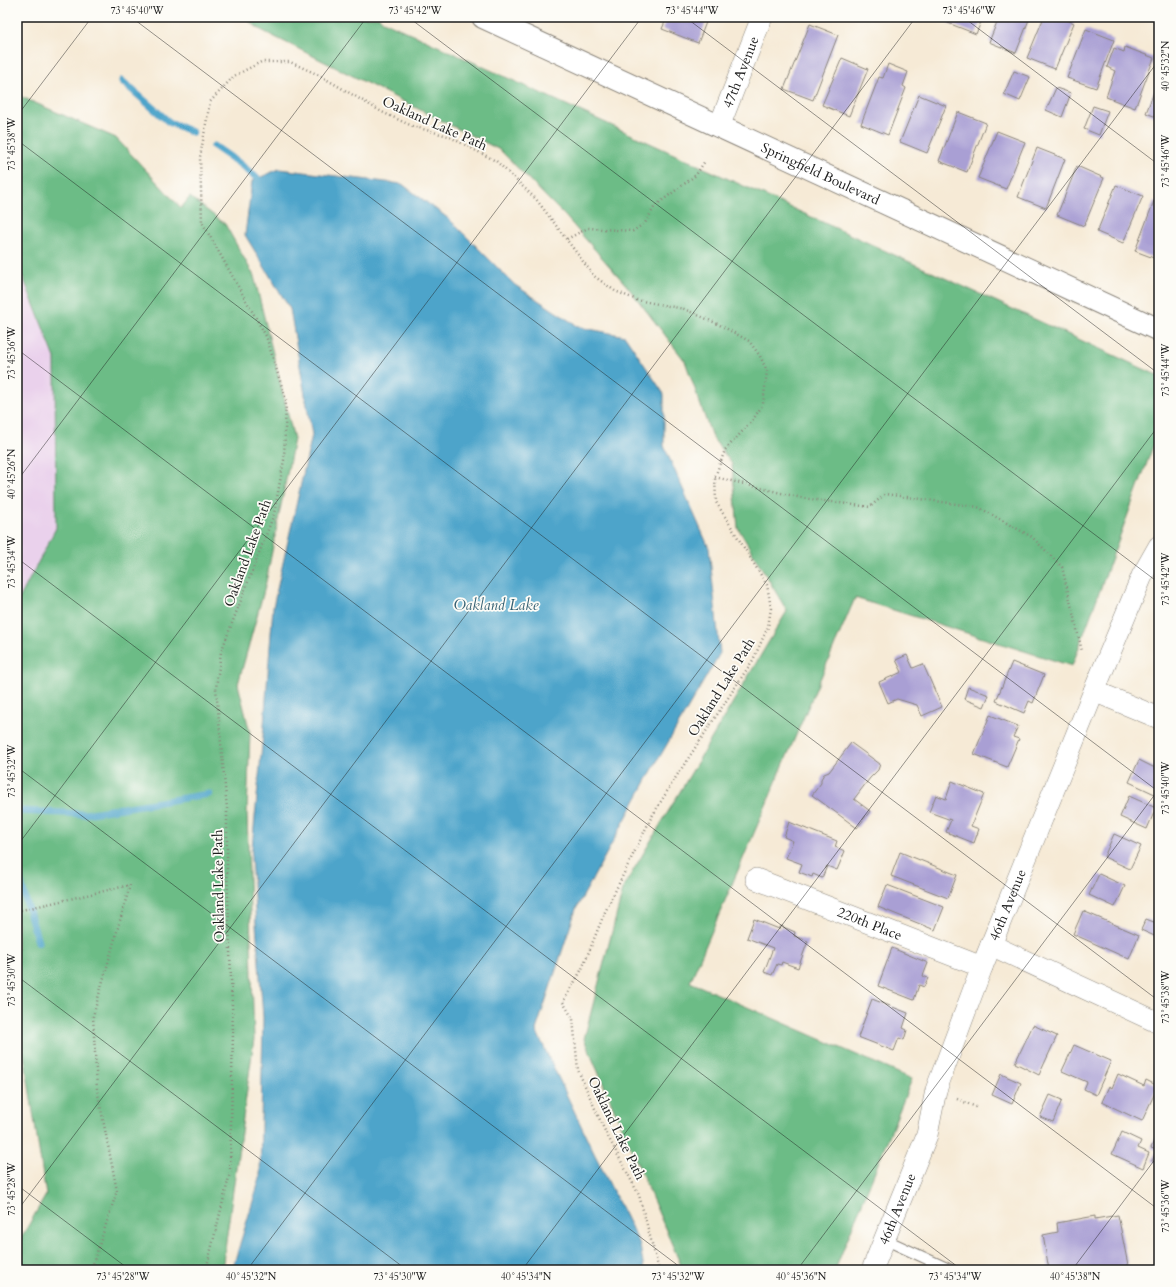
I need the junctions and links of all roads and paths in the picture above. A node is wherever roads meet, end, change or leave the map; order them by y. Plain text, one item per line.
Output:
1 (483, 17) edge
2 (762, 17) edge
3 (719, 127) junction
4 (705, 161) dead end
5 (566, 239) junction
6 (1159, 330) edge
7 (715, 477) junction
8 (1159, 546) edge
9 (1082, 651) dead end
10 (1094, 690) junction
11 (1159, 718) edge
12 (756, 879) dead end
13 (17, 911) edge
14 (991, 945) junction
15 (982, 967) junction
16 (1159, 1023) edge
17 (970, 1105) dead end
18 (976, 1107) dead end
19 (884, 1239) junction
20 (91, 1270) edge
21 (206, 1270) edge
22 (659, 1270) edge
23 (872, 1270) edge
24 (951, 1270) edge

1 - 3 main road, Springfield Boulevard
2 - 3 street, 47th Avenue
3 - 6 main road, Springfield Boulevard
4 - 5 path
5 - 7 path, Oakland Lake Path
5 - 21 path, Oakland Lake Path
7 - 9 path
7 - 22 path, Oakland Lake Path
8 - 10 street, 46th Avenue
10 - 11 street
10 - 14 street, 46th Avenue
12 - 15 street, 220th Place
13 - 20 path
14 - 15 street, 46th Avenue
14 - 16 street
15 - 19 street, 46th Avenue
17 - 18 path
19 - 23 street, 46th Avenue
19 - 24 lane

